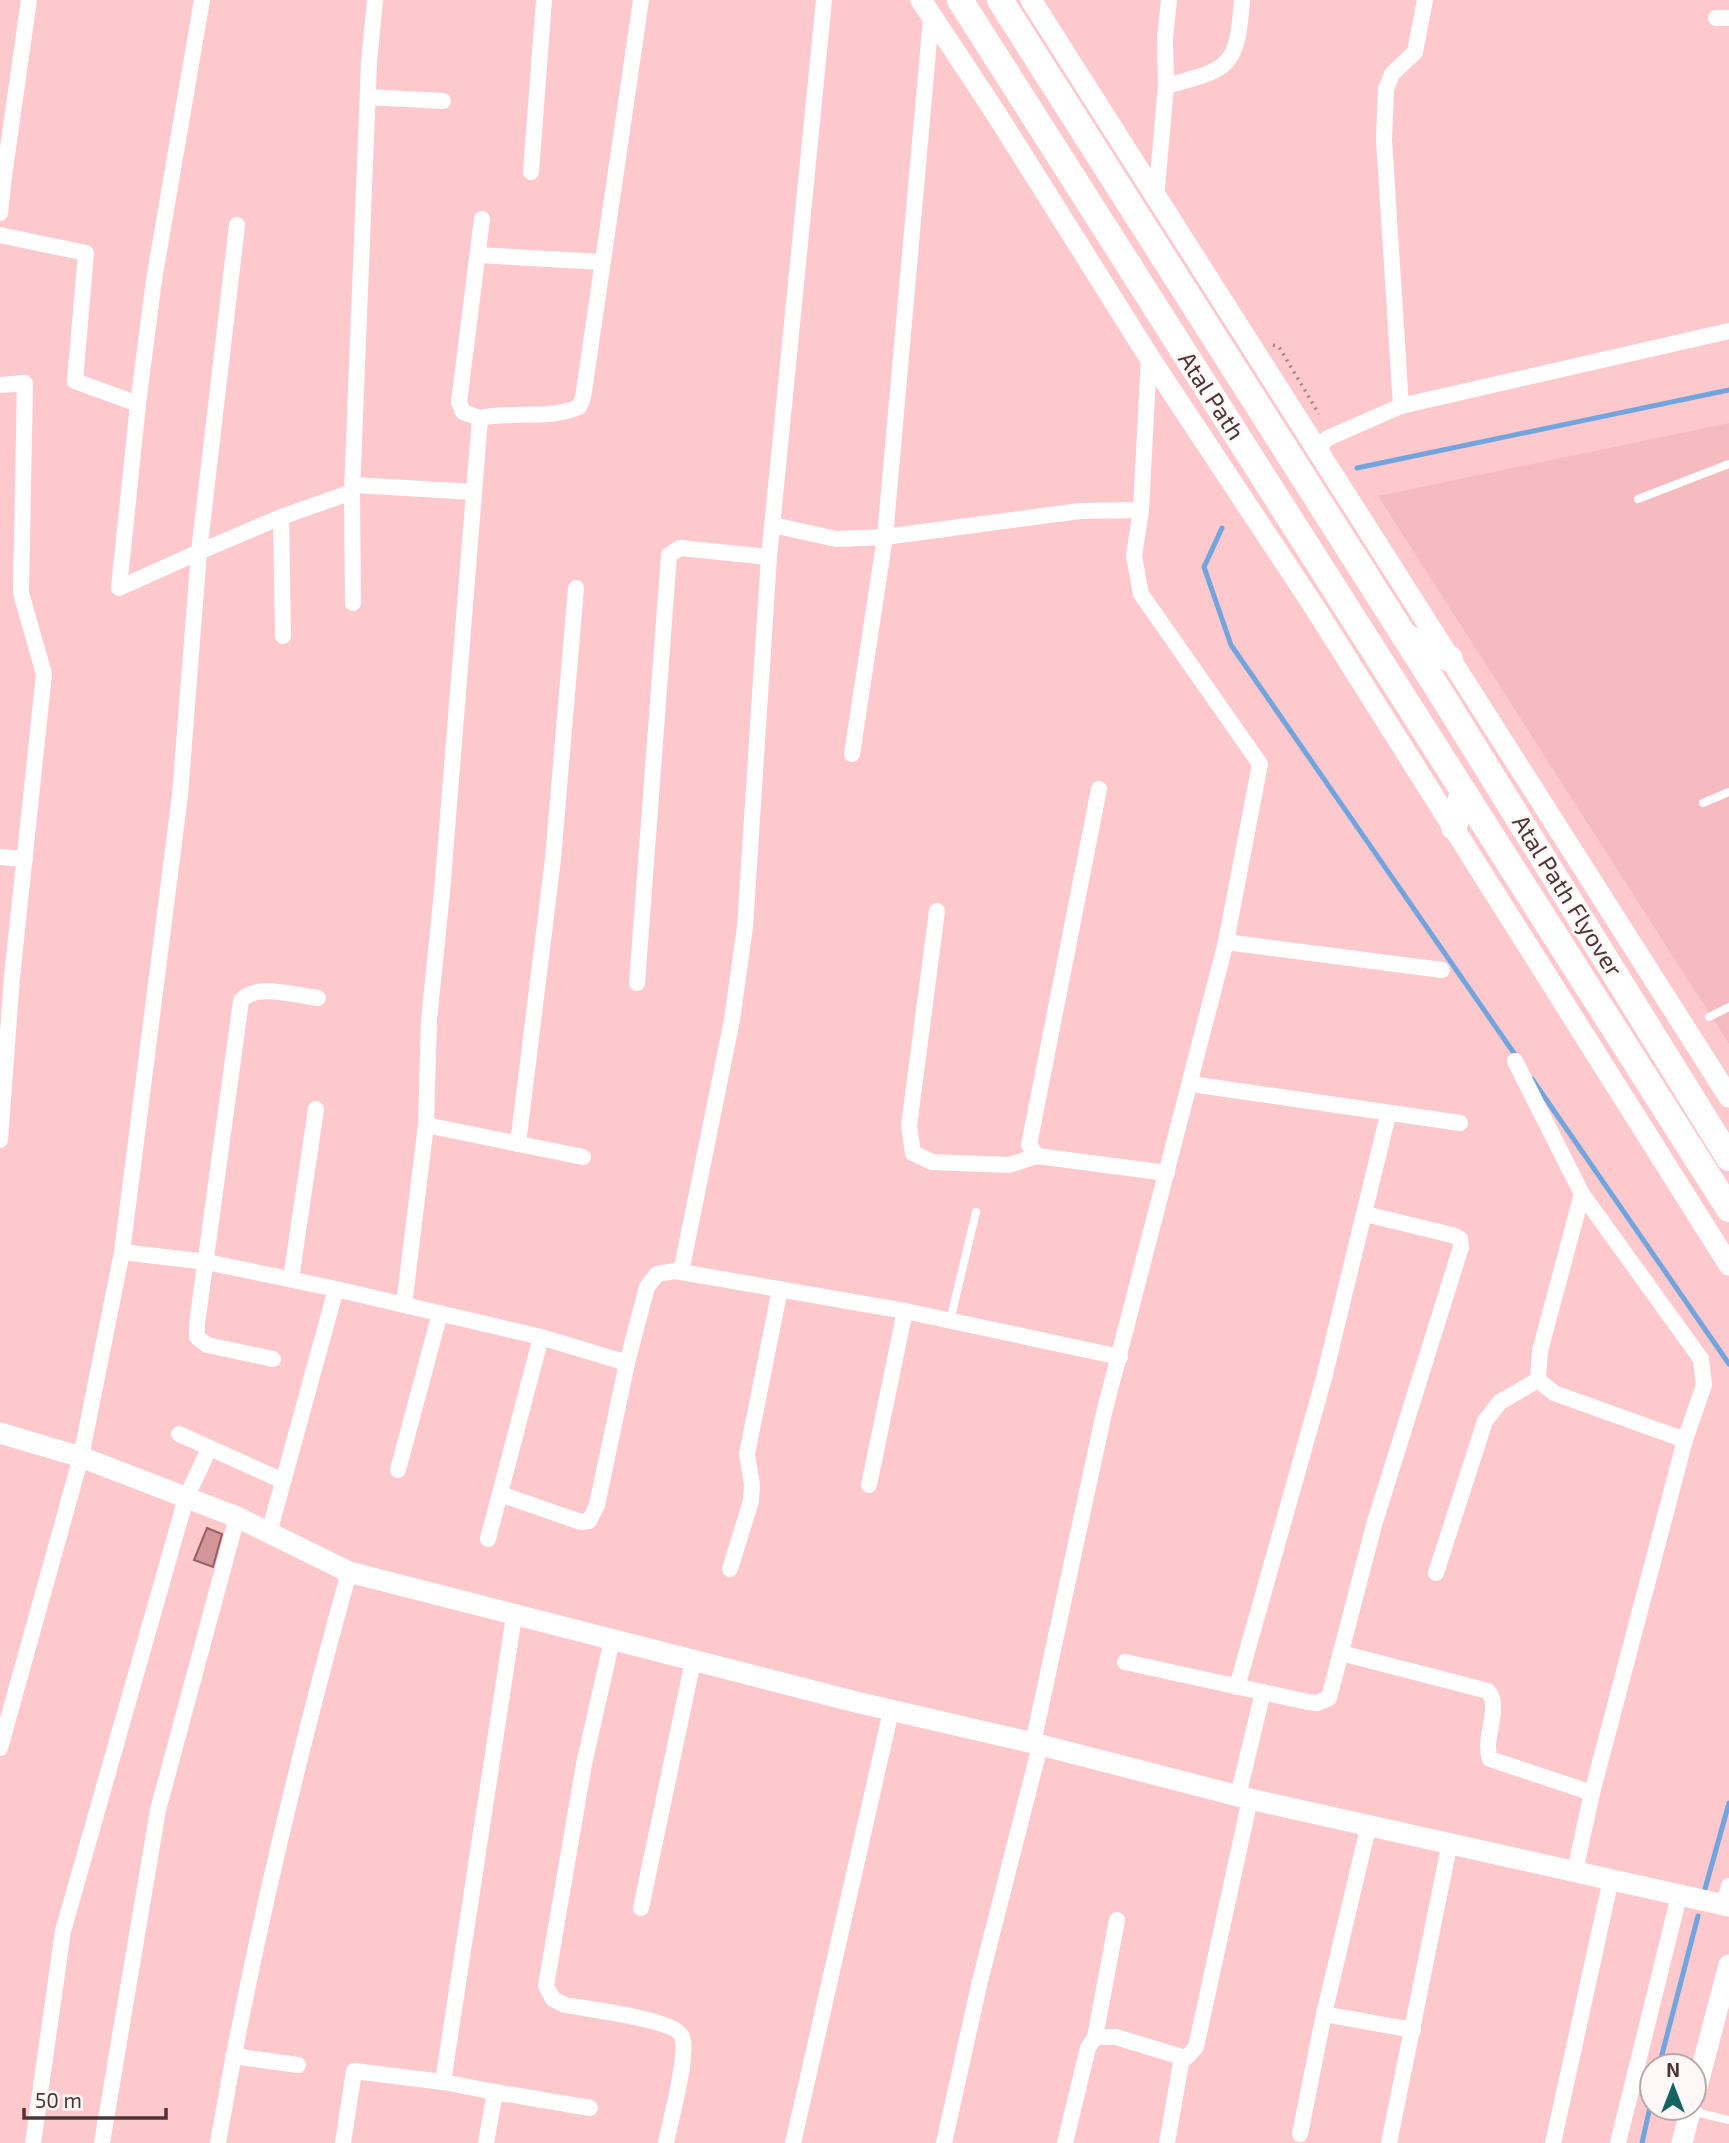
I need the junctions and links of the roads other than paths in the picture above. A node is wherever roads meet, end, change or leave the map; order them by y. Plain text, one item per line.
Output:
1 (29, 0) edge
2 (202, 0) edge
3 (375, 0) edge
4 (544, 0) edge
5 (641, 0) edge
6 (824, 0) edge
7 (960, 0) edge
8 (1000, 0) edge
9 (1031, 0) edge
10 (1169, 0) edge
11 (1242, 0) edge
12 (1424, 0) edge
13 (926, 9) edge
14 (1166, 86) junction
15 (368, 97) junction
16 (443, 101) dead end
17 (531, 172) dead end
18 (2, 175) edge
19 (1156, 199) junction
20 (0, 213) edge
21 (482, 219) dead end
22 (237, 225) dead end
23 (0, 235) edge
24 (479, 255) junction
25 (602, 262) junction
26 (1729, 331) edge
27 (1149, 357) junction
28 (0, 385) edge
29 (138, 404) junction
30 (1401, 406) junction
31 (480, 418) junction
32 (1317, 448) junction
33 (1729, 464) edge
34 (353, 488) junction
35 (474, 492) junction
36 (1638, 499) dead end
37 (1141, 510) junction
38 (281, 517) junction
39 (885, 537) junction
40 (771, 542) junction
41 (200, 552) junction
42 (576, 589) dead end
43 (352, 603) dead end
44 (1402, 635) junction
45 (283, 636) dead end
46 (1450, 659) junction
47 (852, 754) dead end
48 (1099, 789) dead end
49 (1463, 791) junction
50 (1729, 792) edge
51 (1703, 803) dead end
52 (1454, 827) junction
53 (0, 857) edge
54 (25, 859) junction
55 (937, 911) dead end
56 (1226, 942) junction
57 (1442, 970) dead end
58 (637, 983) dead end
59 (318, 998) dead end
60 (1729, 1007) edge
61 (1709, 1017) dead end
62 (1515, 1061) dead end
63 (1191, 1084) junction
64 (1729, 1097) edge
65 (316, 1109) dead end
66 (1388, 1115) junction
67 (1460, 1123) dead end
68 (426, 1125) junction
69 (0, 1140) edge
70 (518, 1144) junction
71 (1037, 1156) junction
72 (583, 1157) dead end
73 (1729, 1158) edge
74 (1167, 1173) junction
75 (1582, 1194) junction
76 (1729, 1209) edge
77 (976, 1212) dead end
78 (1365, 1214) junction
79 (122, 1252) junction
80 (207, 1262) junction
81 (1729, 1265) edge
82 (681, 1272) junction
83 (291, 1279) junction
84 (336, 1289) junction
85 (780, 1289) junction
86 (404, 1305) junction
87 (905, 1311) junction
88 (440, 1313) junction
89 (950, 1321) junction
90 (541, 1337) junction
91 (1120, 1357) junction
92 (273, 1359) dead end
93 (627, 1363) junction
94 (1538, 1380) junction
95 (0, 1433) edge
96 (179, 1434) dead end
97 (1685, 1440) junction
98 (209, 1449) junction
99 (81, 1457) junction
100 (398, 1470) dead end
101 (283, 1481) junction
102 (869, 1485) dead end
103 (500, 1494) junction
104 (186, 1498) junction
105 (237, 1517) junction
106 (269, 1533) junction
107 (488, 1539) dead end
108 (730, 1569) dead end
109 (349, 1572) junction
110 (1436, 1573) dead end
111 (514, 1616) junction
112 (612, 1640) junction
113 (1340, 1653) junction
114 (692, 1661) junction
115 (1125, 1662) dead end
116 (1237, 1687) junction
117 (1263, 1692) junction
118 (891, 1710) junction
119 (1037, 1744) junction
120 (0, 1748) edge
121 (1592, 1793) junction
122 (1244, 1798) junction
123 (1368, 1824) junction
124 (1450, 1842) junction
125 (1575, 1871) junction
126 (1611, 1879) junction
127 (1679, 1896) junction
128 (1727, 1899) edge
129 (641, 1908) dead end
130 (1116, 1920) dead end
131 (1729, 1965) edge
132 (1324, 2014) junction
133 (1413, 2030) junction
134 (1095, 2038) junction
135 (1706, 2052) edge
136 (233, 2056) junction
137 (1182, 2057) junction
138 (298, 2066) dead end
139 (443, 2082) junction
140 (495, 2092) junction
141 (590, 2108) dead end
142 (1708, 2112) edge
143 (1729, 2120) edge
144 (1688, 2122) edge
145 (1300, 2134) dead end
146 (33, 2143) edge
147 (102, 2143) edge
148 (218, 2143) edge
149 (343, 2143) edge
150 (486, 2143) edge
151 (666, 2143) edge
152 (793, 2143) edge
153 (944, 2143) edge
154 (1065, 2143) edge
155 (1167, 2143) edge
156 (1389, 2143) edge
157 (1553, 2143) edge
158 (1618, 2143) edge
159 (1682, 2143) edge

1 - 18 street
2 - 29 street
3 - 15 street
4 - 17 street
5 - 25 street
6 - 40 street
7 - 49 main road, Atal Path
8 - 44 main road, Atal Path Flyover
9 - 19 street
10 - 14 street
11 - 14 street
12 - 30 street
13 - 27 street
13 - 39 street
14 - 19 street
15 - 16 street
15 - 34 street
18 - 20 street
19 - 32 street
21 - 24 street
22 - 41 street
23 - 29 street
24 - 25 street
24 - 31 street
25 - 31 street
26 - 30 street
27 - 37 street
27 - 52 street
28 - 54 street
29 - 41 street
30 - 32 street
31 - 35 street
32 - 46 street
33 - 36 lane
34 - 35 street
34 - 38 street
34 - 43 street
35 - 68 street
37 - 39 street
37 - 56 street
38 - 41 street
38 - 45 street
39 - 40 street
39 - 47 street
40 - 58 street
40 - 82 street
41 - 79 street
42 - 70 street
44 - 46 main road
44 - 73 main road, Atal Path Flyover
46 - 64 street
48 - 71 street
49 - 52 main road
49 - 76 main road, Atal Path Flyover
50 - 51 lane
52 - 81 street
53 - 54 street
54 - 69 street
55 - 71 street
56 - 57 street
56 - 63 street
59 - 80 street
60 - 61 lane
62 - 75 street
63 - 66 street
63 - 74 street
65 - 83 street
66 - 67 street
66 - 78 street
68 - 70 street
68 - 86 street
70 - 72 street
71 - 74 street
74 - 91 street
75 - 94 street
75 - 97 street
77 - 89 lane
78 - 113 street
78 - 116 street
79 - 80 street
79 - 99 street
80 - 83 street
80 - 92 street
82 - 85 street
82 - 93 street
83 - 84 street
84 - 86 street
84 - 101 street
85 - 87 street
85 - 108 street
86 - 88 street
87 - 89 street
87 - 102 street
88 - 90 street
88 - 100 street
89 - 91 street
90 - 93 street
90 - 103 street
91 - 119 street
93 - 103 street
94 - 97 street
94 - 110 street
95 - 99 street
96 - 98 street
97 - 121 street
98 - 101 street
98 - 104 street
99 - 104 street
99 - 120 street
101 - 106 street
103 - 107 street
104 - 105 street
104 - 146 street
105 - 106 street
105 - 147 street
106 - 109 street
109 - 111 street
109 - 136 street
111 - 112 street
111 - 139 street
112 - 114 street
112 - 151 street
113 - 117 street
113 - 121 street
114 - 118 street
114 - 129 street
115 - 116 street
116 - 117 street
117 - 122 street
118 - 119 street
118 - 152 street
119 - 122 street
119 - 153 street
121 - 125 street
122 - 123 street
122 - 137 street
123 - 124 street
123 - 132 street
124 - 125 street
124 - 133 street
125 - 126 street
126 - 127 street
126 - 157 street
127 - 128 street
127 - 158 street
130 - 134 street
131 - 135 street
132 - 133 street
132 - 145 street
133 - 156 street
134 - 137 street
134 - 154 street
136 - 138 street
136 - 148 street
137 - 155 street
139 - 140 street
139 - 149 street
140 - 141 street
140 - 150 street
142 - 143 lane
144 - 159 street

